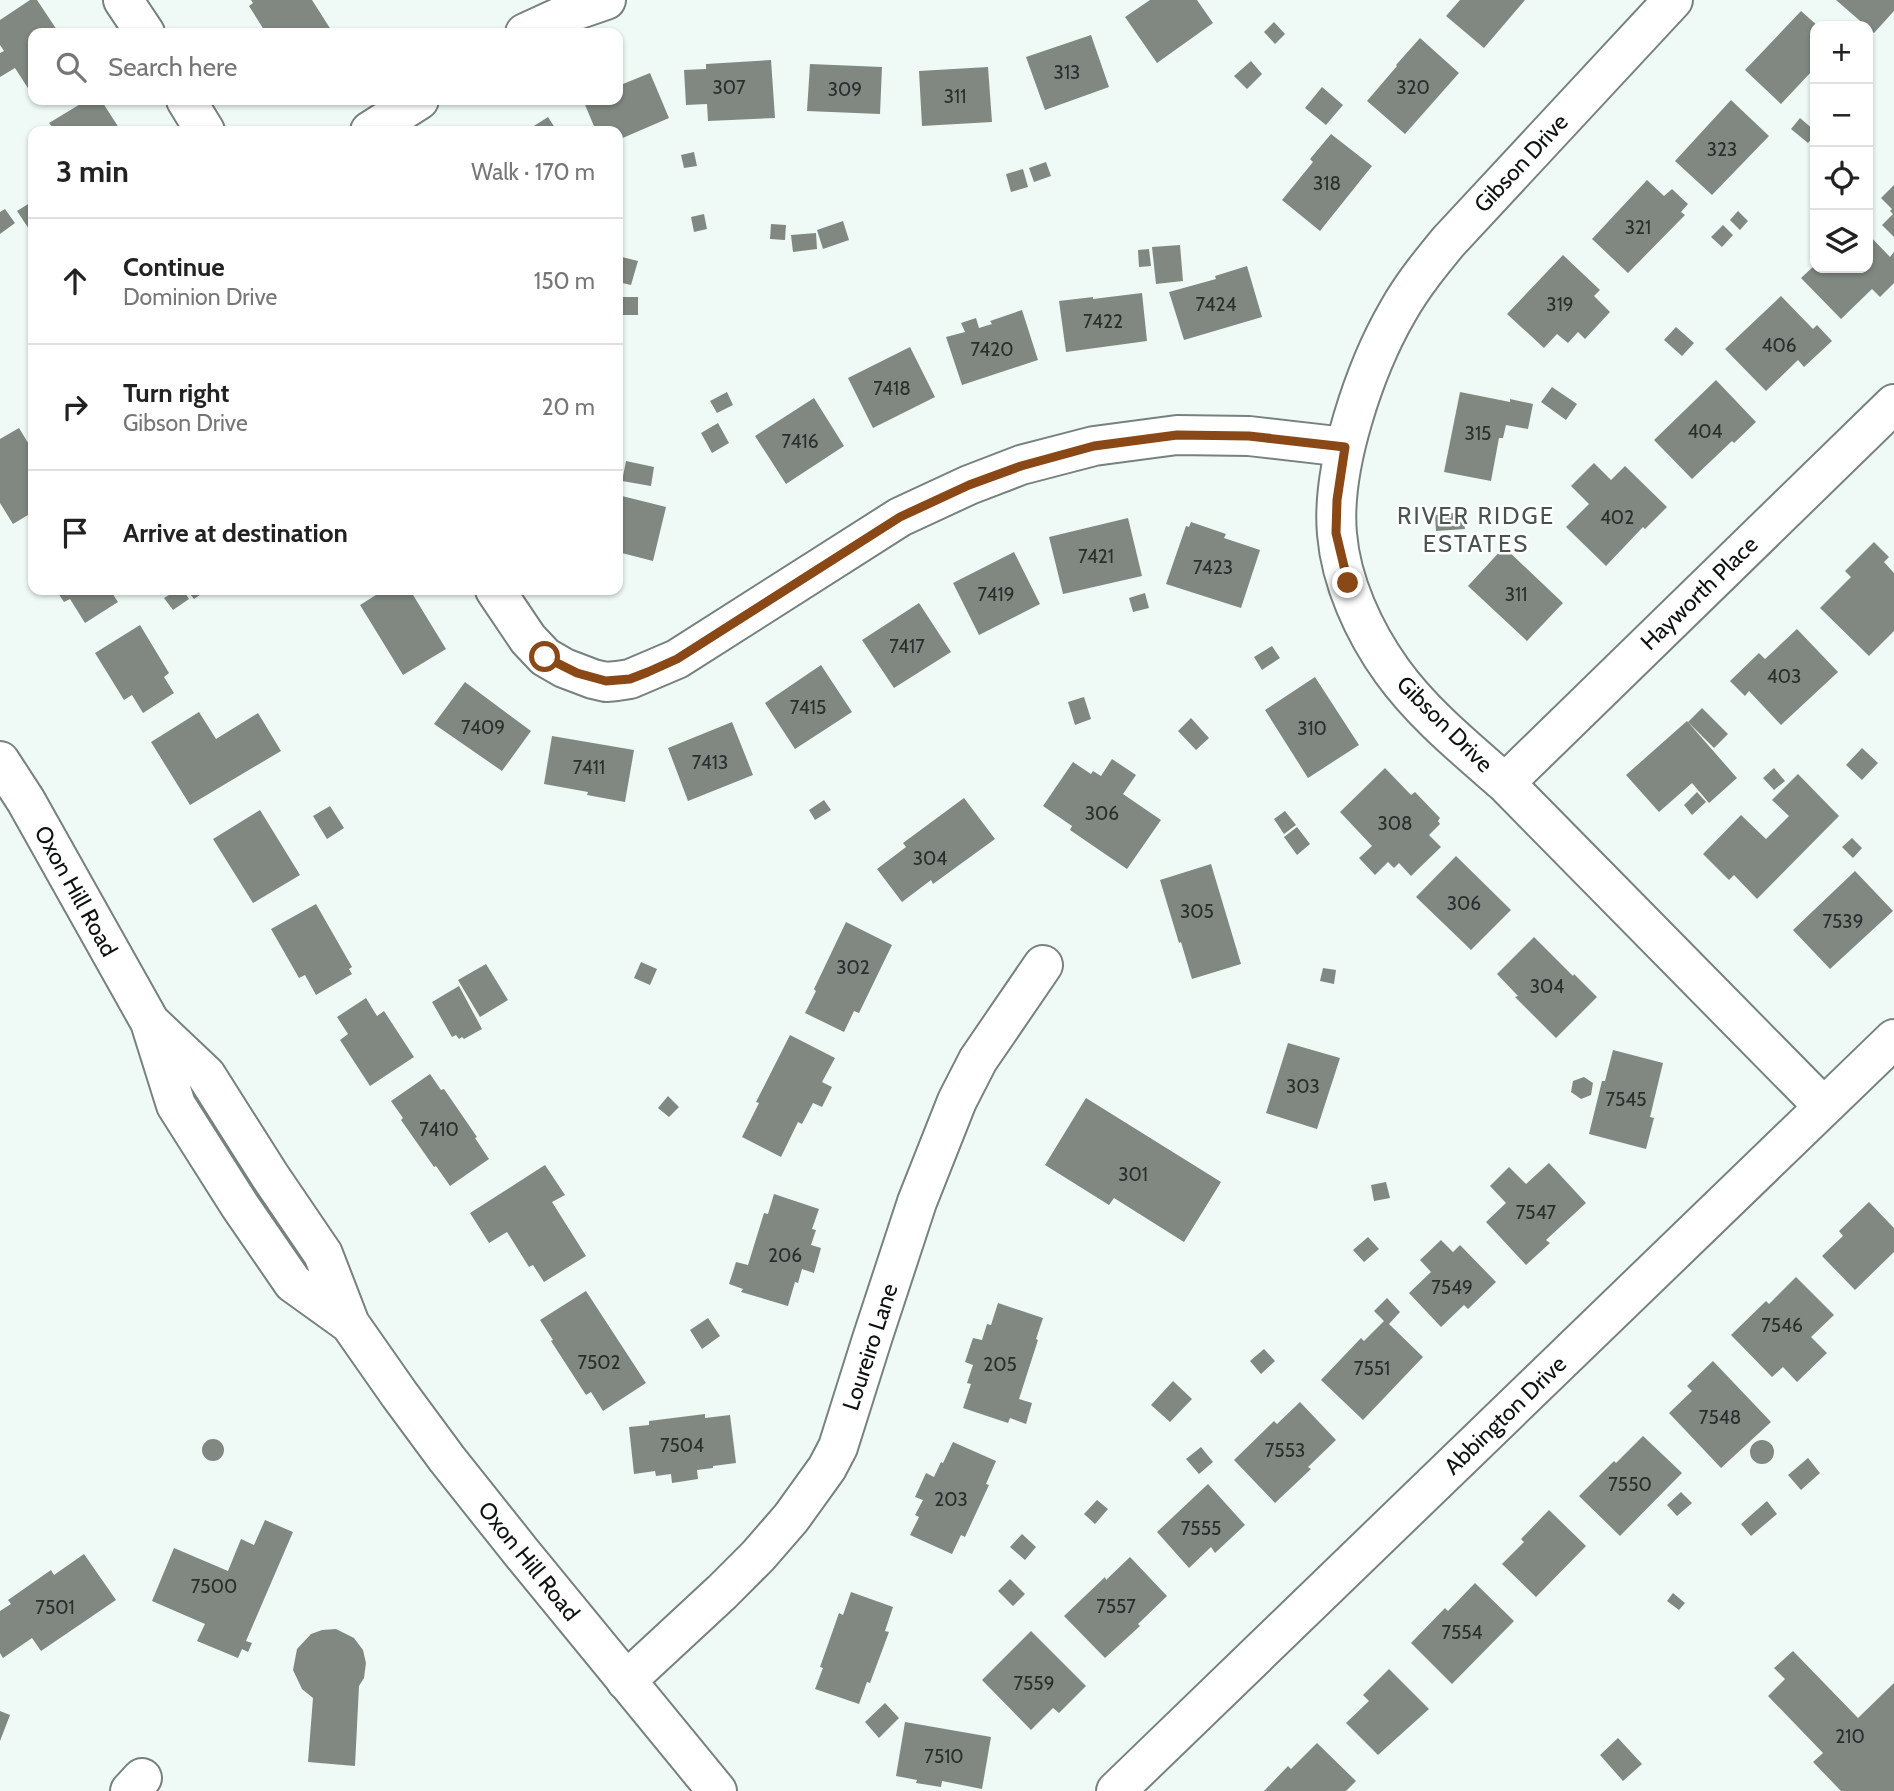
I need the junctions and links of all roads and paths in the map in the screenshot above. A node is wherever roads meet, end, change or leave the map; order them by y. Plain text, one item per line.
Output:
1 (123, 0) edge
2 (606, 0) edge
3 (1673, 0) edge
4 (142, 28) edge
5 (535, 28) edge
6 (189, 105) edge
7 (411, 105) edge
8 (202, 126) edge
9 (378, 126) edge
10 (1894, 404) edge
11 (1345, 447) junction
12 (498, 595) edge
13 (0, 761) edge
14 (1505, 782) junction
15 (1043, 965) dead end
16 (1894, 1039) edge
17 (1823, 1106) junction
18 (626, 1681) junction
19 (717, 1791) edge
20 (1116, 1791) edge

1 - 4 street
2 - 5 street
3 - 11 street, Gibson Drive
6 - 8 street
7 - 9 street
10 - 14 street, Hayworth Place
11 - 12 street
11 - 14 street, Gibson Drive
13 - 18 street, Oxon Hill Road
14 - 17 street, Gibson Drive
15 - 18 street, Loureiro Lane
16 - 17 street, Abbington Drive
17 - 20 street, Abbington Drive
18 - 19 street, Oxon Hill Road

